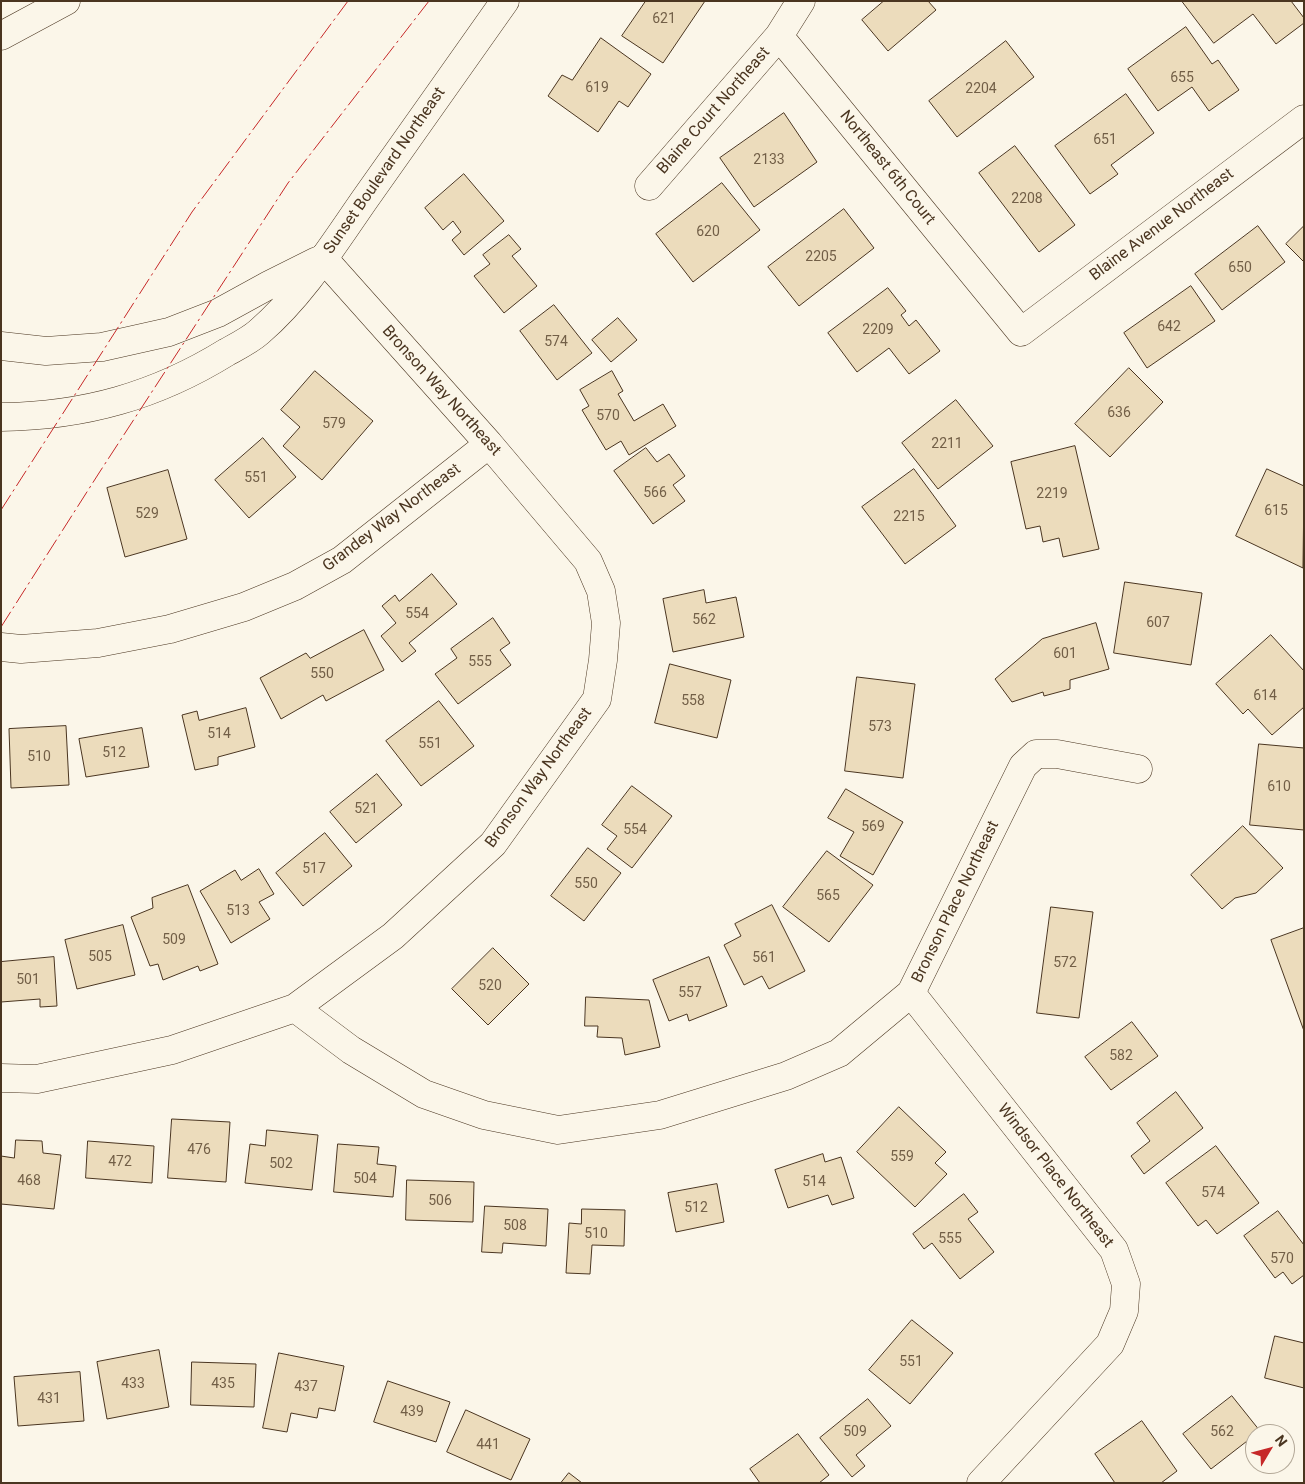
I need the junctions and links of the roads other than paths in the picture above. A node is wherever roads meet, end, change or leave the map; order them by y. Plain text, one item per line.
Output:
1 (66, 1) edge
2 (505, 1) edge
3 (801, 1) edge
4 (1, 36) edge
5 (779, 36) junction
6 (1304, 119) edge
7 (649, 186) dead end
8 (323, 258) junction
9 (1021, 332) joint
10 (1, 346) edge
11 (1, 417) edge
12 (489, 444) junction
13 (1, 647) edge
14 (1138, 769) dead end
15 (911, 993) junction
16 (295, 1008) junction
17 (1, 1078) edge
18 (981, 1483) edge

1 - 4 main road
2 - 8 main road, Sunset Boulevard Northeast
3 - 5 main road
5 - 7 main road, Blaine Court Northeast
5 - 9 main road, Northeast 6th Court
6 - 9 main road, Blaine Avenue Northeast
8 - 10 main road, Sunset Boulevard Northeast
8 - 11 main road
8 - 12 main road, Bronson Way Northeast
12 - 13 main road, Grandey Way Northeast
12 - 16 main road, Bronson Way Northeast
14 - 15 main road, Bronson Place Northeast
15 - 16 main road, Bronson Place Northeast
15 - 18 main road, Windsor Place Northeast
16 - 17 main road, Bronson Way Northeast

